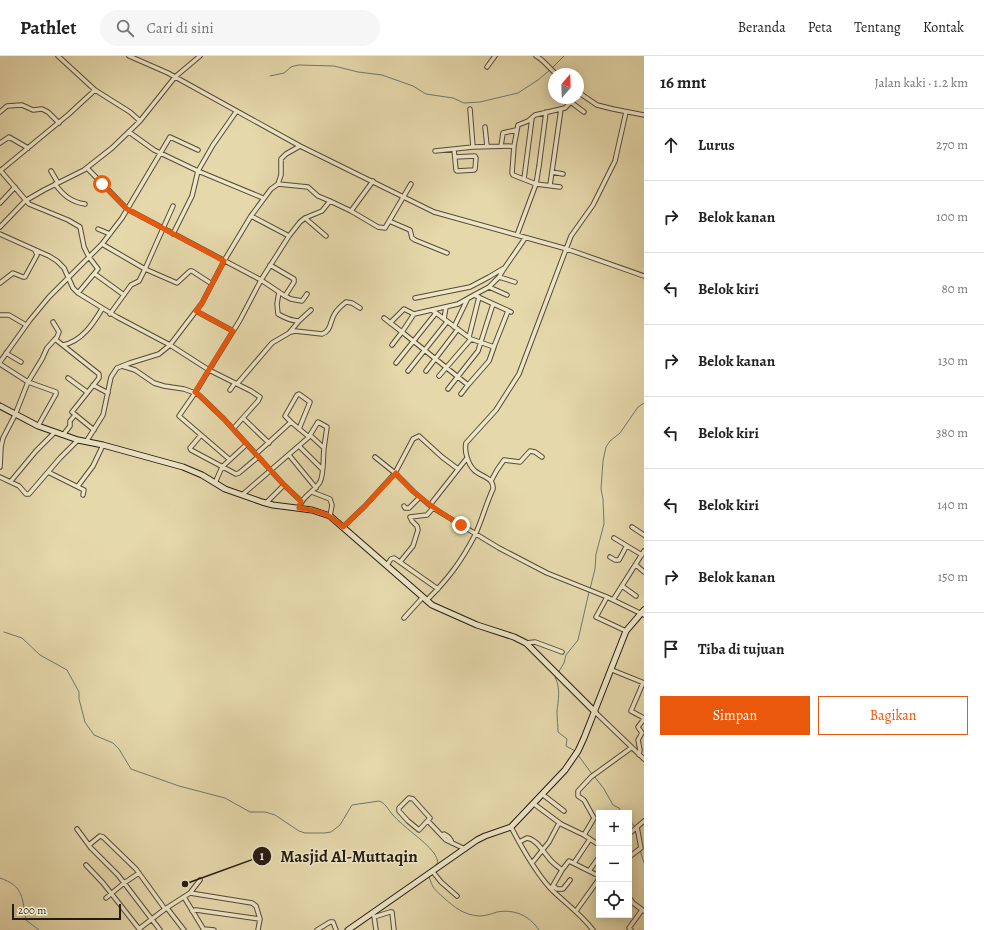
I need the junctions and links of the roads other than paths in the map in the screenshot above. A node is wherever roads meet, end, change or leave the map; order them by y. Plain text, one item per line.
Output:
1 (58, 56) edge
2 (129, 56) edge
3 (200, 56) edge
4 (495, 56) edge
5 (536, 56) edge
6 (487, 67) dead end
7 (550, 68) edge
8 (175, 77) junction
9 (95, 90) junction
10 (584, 97) edge
11 (570, 104) edge
12 (574, 104) edge
13 (470, 109) dead end
14 (561, 109) junction
15 (0, 112) edge
16 (236, 112) junction
17 (546, 112) junction
18 (584, 112) dead end
19 (626, 112) junction
20 (644, 115) edge
21 (532, 117) junction
22 (140, 121) junction
23 (59, 123) junction
24 (486, 127) dead end
25 (516, 130) junction
26 (129, 132) junction
27 (0, 143) edge
28 (300, 146) junction
29 (486, 146) junction
30 (501, 146) junction
31 (514, 146) junction
32 (473, 147) junction
33 (28, 148) junction
34 (454, 149) junction
35 (198, 150) dead end
36 (435, 151) dead end
37 (160, 153) junction
38 (455, 157) junction
39 (87, 168) junction
40 (0, 170) edge
41 (51, 170) dead end
42 (198, 171) junction
43 (552, 172) junction
44 (563, 174) dead end
45 (524, 179) junction
46 (372, 181) junction
47 (56, 184) junction
48 (278, 184) junction
49 (411, 184) dead end
50 (536, 184) junction
51 (550, 185) junction
52 (15, 187) junction
53 (560, 187) dead end
54 (404, 197) junction
55 (263, 198) junction
56 (25, 201) junction
57 (330, 201) junction
58 (0, 203) edge
59 (85, 204) dead end
60 (173, 206) dead end
61 (127, 209) junction
62 (351, 211) junction
63 (251, 216) junction
64 (305, 218) junction
65 (390, 221) junction
66 (0, 227) edge
67 (98, 229) dead end
68 (163, 229) junction
69 (0, 234) edge
70 (110, 234) junction
71 (173, 234) junction
72 (517, 235) junction
73 (289, 236) junction
74 (326, 236) dead end
75 (525, 238) junction
76 (102, 244) junction
77 (567, 249) junction
78 (35, 250) junction
79 (447, 253) dead end
80 (89, 257) junction
81 (224, 261) junction
82 (270, 265) junction
83 (145, 268) junction
84 (504, 268) junction
85 (94, 274) junction
86 (644, 276) edge
87 (499, 277) junction
88 (68, 278) junction
89 (261, 280) junction
90 (515, 282) dead end
91 (0, 283) edge
92 (212, 284) junction
93 (489, 288) junction
94 (279, 292) junction
95 (78, 293) junction
96 (308, 294) dead end
97 (124, 295) junction
98 (508, 295) dead end
99 (285, 296) junction
100 (476, 296) junction
101 (415, 298) dead end
102 (468, 299) junction
103 (494, 304) junction
104 (446, 307) junction
105 (360, 308) dead end
106 (102, 309) junction
107 (311, 310) dead end
108 (432, 310) junction
109 (196, 311) junction
110 (436, 313) junction
111 (110, 314) junction
112 (414, 314) junction
113 (0, 315) edge
114 (384, 318) dead end
115 (446, 320) junction
116 (299, 321) junction
117 (53, 322) dead end
118 (390, 323) junction
119 (26, 325) junction
120 (456, 328) junction
121 (233, 331) junction
122 (291, 332) junction
123 (402, 332) junction
124 (470, 338) junction
125 (55, 339) junction
126 (413, 341) junction
127 (480, 342) junction
128 (63, 345) junction
129 (170, 345) junction
130 (392, 345) dead end
131 (494, 347) junction
132 (425, 351) junction
133 (6, 353) junction
134 (491, 356) dead end
135 (436, 359) junction
136 (21, 362) dead end
137 (0, 363) edge
138 (396, 363) dead end
139 (121, 366) junction
140 (446, 367) junction
141 (209, 370) junction
142 (408, 371) dead end
143 (426, 371) dead end
144 (439, 376) dead end
145 (458, 377) junction
146 (68, 378) dead end
147 (28, 382) junction
148 (236, 383) junction
149 (93, 385) junction
150 (468, 385) junction
151 (448, 389) dead end
152 (230, 390) dead end
153 (87, 392) junction
154 (195, 392) junction
155 (108, 394) junction
156 (461, 394) dead end
157 (0, 406) edge
158 (14, 415) junction
159 (75, 415) junction
160 (243, 418) junction
161 (291, 422) junction
162 (38, 426) junction
163 (233, 429) junction
164 (299, 429) junction
165 (94, 430) junction
166 (0, 432) edge
167 (56, 432) junction
168 (5, 434) junction
169 (63, 435) junction
170 (201, 435) junction
171 (310, 436) junction
172 (78, 440) junction
173 (86, 442) junction
174 (269, 443) junction
175 (247, 444) junction
176 (103, 445) junction
177 (299, 446) junction
178 (324, 448) junction
179 (257, 455) junction
180 (288, 455) junction
181 (375, 457) dead end
182 (542, 457) dead end
183 (467, 458) junction
184 (229, 459) junction
185 (0, 467) edge
186 (222, 467) junction
187 (322, 468) junction
188 (458, 469) junction
189 (271, 470) junction
190 (48, 472) junction
191 (396, 473) junction
192 (0, 477) edge
193 (11, 481) junction
194 (491, 481) junction
195 (215, 483) junction
196 (284, 485) junction
197 (78, 486) junction
198 (316, 488) junction
199 (312, 492) junction
200 (83, 495) dead end
201 (242, 495) junction
202 (420, 497) junction
203 (301, 501) junction
204 (266, 503) junction
205 (404, 506) dead end
206 (432, 506) junction
207 (299, 508) junction
208 (330, 516) junction
209 (343, 527) junction
210 (632, 527) dead end
211 (475, 534) junction
212 (644, 535) edge
213 (614, 538) dead end
214 (626, 547) junction
215 (644, 551) edge
216 (642, 555) junction
217 (610, 557) dead end
218 (400, 562) junction
219 (387, 565) junction
220 (636, 565) junction
221 (644, 572) edge
222 (622, 586) junction
223 (438, 589) junction
224 (636, 596) dead end
225 (607, 597) junction
226 (425, 599) junction
227 (613, 600) junction
228 (643, 613) edge
229 (404, 618) dead end
230 (626, 631) junction
231 (526, 643) junction
232 (562, 652) dead end
233 (612, 670) junction
234 (643, 683) edge
235 (595, 712) junction
236 (644, 718) edge
237 (631, 748) junction
238 (639, 755) junction
239 (644, 759) edge
240 (542, 794) junction
241 (534, 804) junction
242 (564, 812) dead end
243 (428, 821) junction
244 (644, 821) edge
245 (559, 823) junction
246 (511, 827) junction
247 (635, 828) junction
248 (77, 829) dead end
249 (632, 831) edge
250 (584, 835) junction
251 (590, 839) junction
252 (519, 842) junction
253 (596, 843) edge
254 (89, 845) junction
255 (466, 849) junction
256 (543, 849) junction
257 (632, 855) edge
258 (596, 861) edge
259 (532, 863) junction
260 (574, 863) junction
261 (86, 865) dead end
262 (562, 870) junction
263 (589, 871) junction
264 (139, 873) junction
265 (430, 874) junction
266 (596, 875) edge
267 (200, 880) dead end
268 (570, 880) dead end
269 (596, 881) edge
270 (124, 883) junction
271 (552, 888) junction
272 (111, 893) junction
273 (190, 893) junction
274 (457, 896) dead end
275 (184, 897) junction
276 (106, 898) dead end
277 (632, 902) edge
278 (166, 909) junction
279 (192, 911) junction
280 (576, 911) junction
281 (643, 911) edge
282 (374, 915) junction
283 (152, 920) junction
284 (260, 920) junction
285 (140, 930) edge
286 (160, 930) edge
287 (184, 930) edge
288 (204, 930) edge
289 (214, 930) edge
290 (258, 930) edge
291 (317, 930) edge
292 (336, 930) edge
293 (348, 930) edge
294 (376, 930) edge
295 (394, 930) edge
296 (592, 930) edge
297 (631, 930) edge

1 - 9 street
2 - 8 street
3 - 8 street
4 - 6 street
5 - 7 street
8 - 16 street
8 - 22 street
9 - 22 street
9 - 23 street
10 - 19 street
11 - 14 street
12 - 18 street
13 - 32 street
14 - 17 street
14 - 43 street
15 - 23 street
16 - 28 street
16 - 42 street
17 - 21 street
17 - 50 street
19 - 20 street
19 - 77 street
21 - 25 street
21 - 45 street
22 - 26 street
23 - 33 street
24 - 29 street
25 - 30 street
25 - 31 street
26 - 37 street
26 - 39 street
27 - 33 street
28 - 46 street
28 - 48 street
29 - 30 street
29 - 32 street
30 - 31 street
31 - 45 street
32 - 34 street
33 - 40 street
34 - 36 street
34 - 38 street
35 - 37 street
37 - 42 street
37 - 61 street
38 - 38 street
39 - 47 street
39 - 61 street
40 - 52 street
41 - 47 street
42 - 55 street
42 - 71 street
43 - 44 street
43 - 51 street
45 - 50 street
46 - 54 street
46 - 62 street
47 - 56 street
47 - 59 street
48 - 55 street
48 - 57 street
49 - 54 street
50 - 51 street
50 - 72 street
51 - 53 street
52 - 56 street
52 - 58 street
54 - 65 street
54 - 72 street
55 - 63 street
56 - 66 street
56 - 80 street
57 - 62 street
57 - 64 street
60 - 68 street
61 - 68 street
61 - 70 street
62 - 65 street
63 - 73 street
63 - 81 street
64 - 73 street
64 - 74 street
65 - 79 street
67 - 70 street
68 - 71 street
68 - 83 street
69 - 78 street
70 - 76 street
71 - 81 street
72 - 75 street
73 - 82 street
75 - 77 street
75 - 84 street
76 - 80 street
76 - 83 street
77 - 86 street
77 - 183 street
78 - 88 street
78 - 91 street
80 - 85 street
80 - 88 street
81 - 89 street
81 - 92 street
82 - 89 street
82 - 99 street
83 - 92 street
83 - 97 street
84 - 87 street
84 - 101 street
85 - 95 street
85 - 97 street
87 - 90 street
87 - 93 street
88 - 95 street
88 - 119 street
89 - 94 street
89 - 121 street
92 - 109 street
93 - 98 street
93 - 100 street
94 - 99 street
94 - 116 street
95 - 106 street
96 - 99 street
97 - 111 street
100 - 102 street
100 - 103 street
100 - 124 street
102 - 104 street
102 - 120 street
103 - 127 street
103 - 131 street
104 - 108 street
104 - 115 street
105 - 122 street
106 - 111 street
106 - 128 street
107 - 116 street
108 - 110 street
108 - 112 street
109 - 121 street
109 - 129 street
110 - 115 street
110 - 126 street
111 - 129 street
112 - 118 street
112 - 123 street
113 - 119 street
114 - 118 street
115 - 120 street
115 - 132 street
116 - 122 street
117 - 125 street
118 - 123 street
119 - 133 street
120 - 124 street
120 - 135 street
121 - 141 street
122 - 148 street
123 - 126 street
123 - 130 street
124 - 127 street
124 - 140 street
125 - 128 street
125 - 147 street
126 - 132 street
126 - 138 street
127 - 131 street
127 - 145 street
128 - 149 street
129 - 139 street
129 - 141 street
131 - 134 street
131 - 150 street
132 - 135 street
132 - 142 street
133 - 136 street
133 - 137 street
135 - 140 street
135 - 143 street
137 - 147 street
139 - 154 street
139 - 155 street
140 - 144 street
140 - 145 street
141 - 148 street
141 - 154 street
145 - 150 street
145 - 151 street
146 - 153 street
147 - 158 street
147 - 162 street
148 - 152 street
148 - 160 street
149 - 153 street
149 - 155 street
150 - 156 street
153 - 159 street
154 - 163 street
154 - 170 street
155 - 165 street
157 - 158 street
158 - 162 street
158 - 168 street
159 - 165 street
159 - 169 street
160 - 163 street
160 - 174 street
161 - 164 street
161 - 164 street
161 - 174 street
162 - 167 street
163 - 175 street
164 - 171 street
165 - 173 street
166 - 168 street
167 - 169 street
167 - 193 street
168 - 185 street
169 - 172 street
170 - 184 street
170 - 186 street
171 - 177 street
171 - 178 street
171 - 178 street
172 - 173 street
172 - 190 street
173 - 176 street
174 - 179 street
175 - 179 street
175 - 184 street
176 - 195 street
176 - 197 street
177 - 180 street
177 - 187 street
178 - 187 street
179 - 186 street
179 - 189 street
180 - 189 street
180 - 198 street
181 - 191 street
182 - 194 street
183 - 188 street
183 - 194 street
184 - 186 street
186 - 195 street
187 - 198 street
188 - 191 street
188 - 206 street
189 - 196 street
189 - 201 street
190 - 193 street
190 - 197 street
191 - 202 street
191 - 209 street
192 - 193 street
194 - 211 street
195 - 201 street
196 - 203 street
196 - 204 street
197 - 200 street
198 - 199 street
199 - 203 street
199 - 208 street
201 - 204 street
202 - 205 street
202 - 206 street
203 - 207 street
204 - 207 street
206 - 211 street
206 - 218 street
207 - 208 street
208 - 209 street
209 - 219 street
210 - 212 street
211 - 223 street
211 - 225 street
213 - 214 street
214 - 216 street
214 - 217 street
215 - 216 street
216 - 220 street
218 - 219 street
218 - 223 street
219 - 226 street
220 - 221 street
220 - 222 street
222 - 224 street
222 - 227 street
223 - 226 street
225 - 227 street
225 - 230 street
226 - 229 street
226 - 231 street
227 - 228 street
228 - 230 street
230 - 233 street
231 - 232 street
231 - 235 street
233 - 234 street
233 - 235 street
234 - 236 street
235 - 237 street
235 - 240 street
236 - 238 street
237 - 238 street
237 - 250 street
238 - 239 street
240 - 241 street
240 - 242 street
241 - 245 street
241 - 246 street
243 - 243 street
243 - 255 street
244 - 247 street
245 - 250 street
245 - 256 street
246 - 252 street
246 - 255 street
247 - 249 street
247 - 257 street
248 - 254 street
250 - 251 street
251 - 253 street
251 - 260 street
252 - 256 street
252 - 259 street
254 - 264 street
254 - 270 street
255 - 265 street
256 - 259 street
256 - 262 street
258 - 263 street
259 - 271 street
260 - 262 street
260 - 263 street
261 - 272 street
262 - 271 street
263 - 266 street
264 - 270 street
264 - 278 street
265 - 274 street
265 - 282 street
267 - 273 street
268 - 271 street
269 - 280 street
270 - 272 street
270 - 283 street
271 - 280 street
272 - 276 street
272 - 285 street
273 - 275 street
273 - 284 street
275 - 278 street
275 - 279 street
277 - 281 street
278 - 283 street
278 - 287 street
279 - 284 street
279 - 288 street
280 - 296 street
281 - 297 street
282 - 293 street
282 - 294 street
282 - 295 street
283 - 285 street
283 - 286 street
284 - 290 street
288 - 289 street
291 - 292 street

